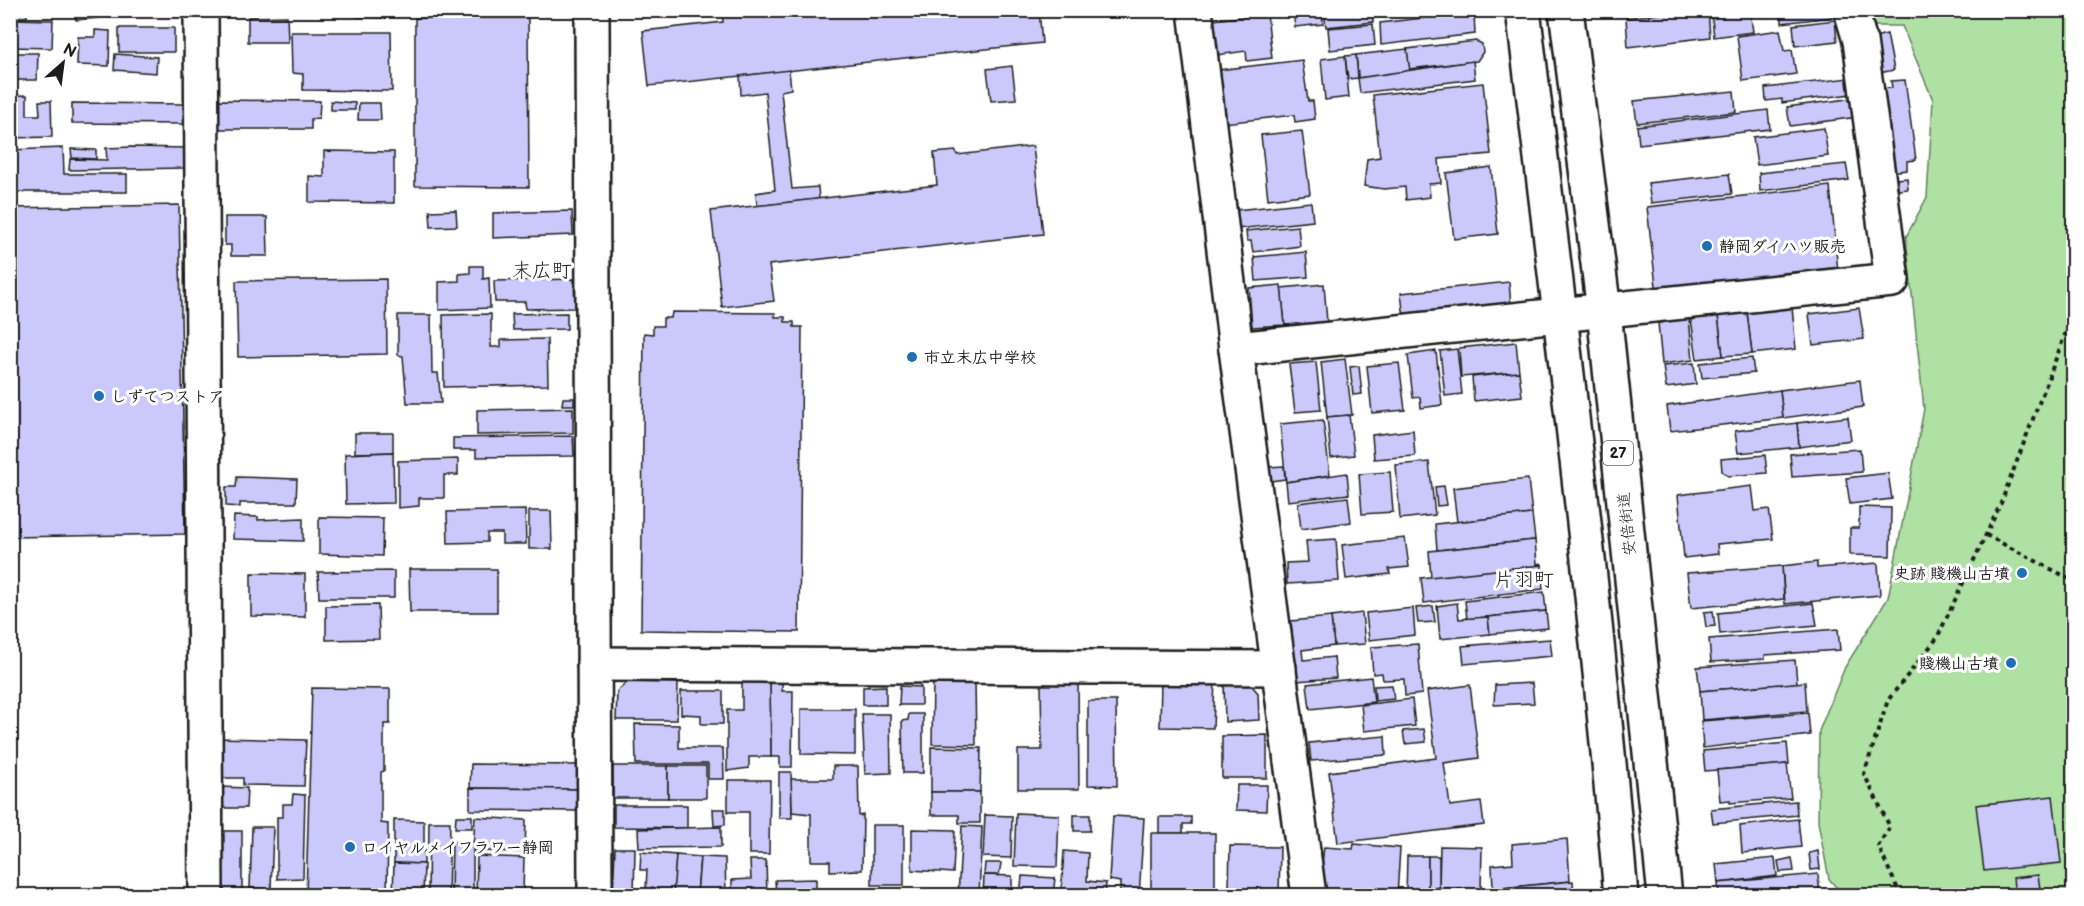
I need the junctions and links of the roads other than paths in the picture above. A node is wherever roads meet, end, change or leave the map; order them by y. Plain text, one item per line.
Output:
1 (201, 10) edge
2 (591, 10) edge
3 (1195, 10) edge
4 (1523, 10) edge
5 (1566, 10) edge
6 (1851, 10) edge
7 (1604, 311) junction
8 (1561, 315) junction
9 (1236, 350) junction
10 (594, 664) junction
11 (1278, 668) junction
12 (206, 896) edge
13 (595, 896) edge
14 (1309, 896) edge
15 (1621, 896) edge
16 (1665, 896) edge

1 - 12 street
2 - 10 street
3 - 9 street
4 - 8 street
5 - 7 street, 安倍街道 / 27
6 - 7 street
7 - 8 street
7 - 16 street, 安倍街道 / 27
8 - 9 street
8 - 15 street
9 - 11 street
10 - 11 street
10 - 13 street
11 - 14 street

